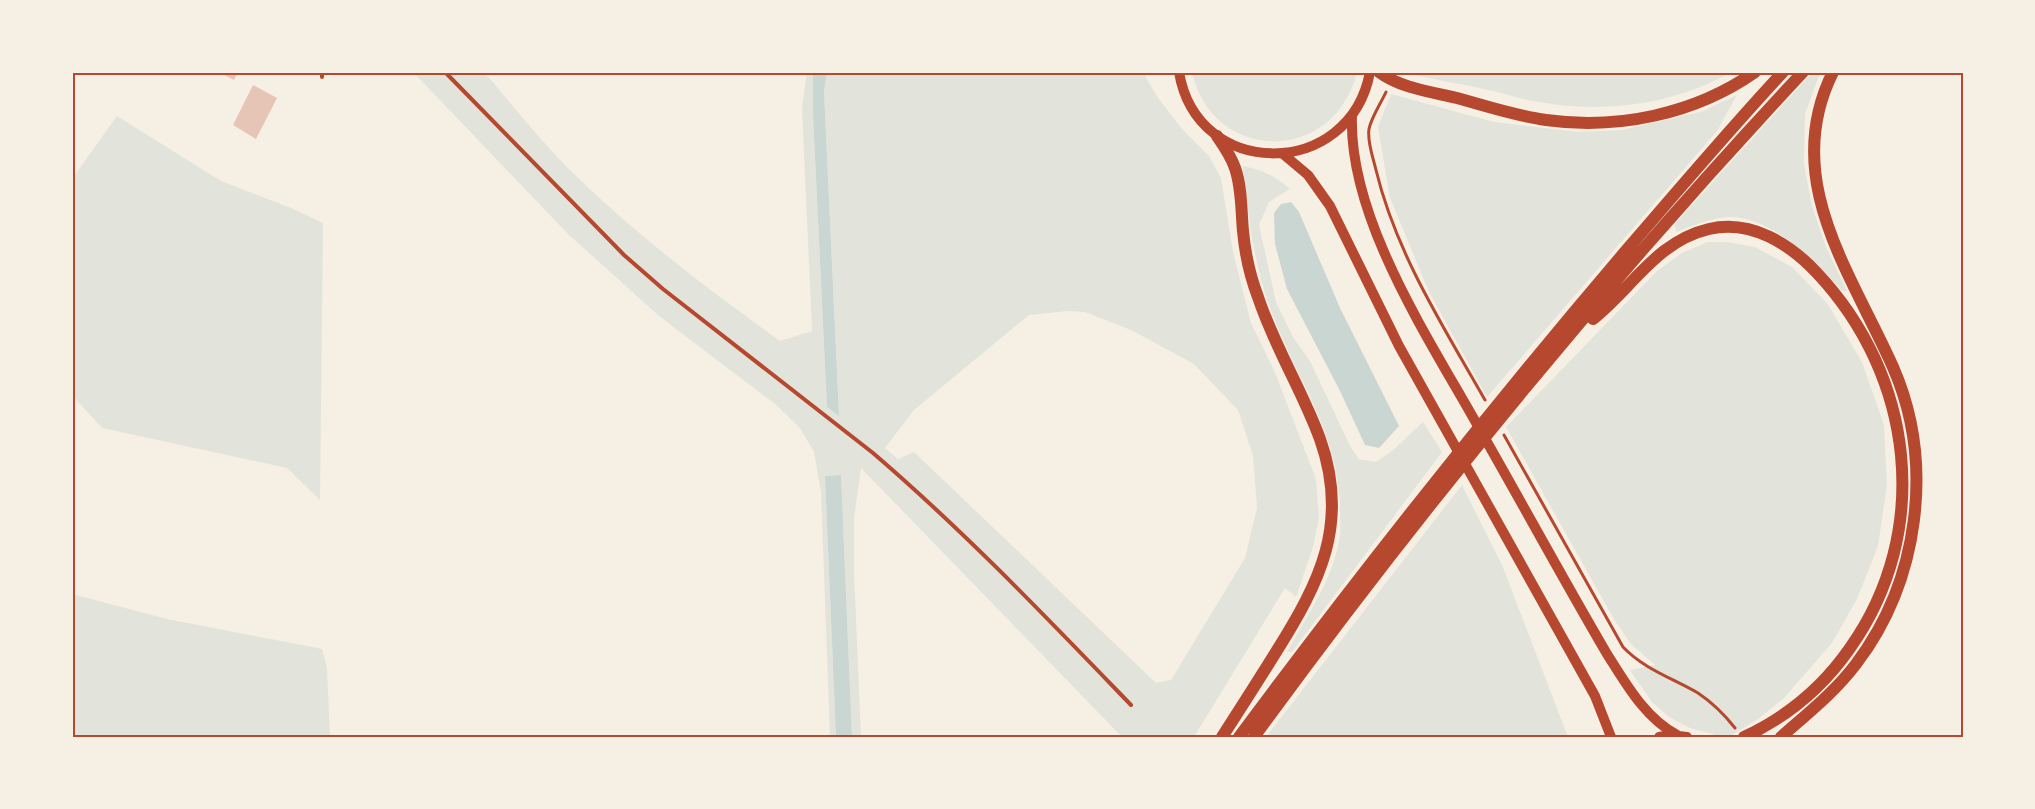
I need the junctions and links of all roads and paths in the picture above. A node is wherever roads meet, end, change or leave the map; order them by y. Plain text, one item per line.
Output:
1 (446, 72) edge
2 (1179, 72) edge
3 (1370, 72) edge
4 (1379, 72) edge
5 (1755, 72) edge
6 (1783, 72) edge
7 (1803, 72) edge
8 (1833, 72) edge
9 (1352, 116) junction
10 (1217, 136) junction
11 (1283, 154) junction
12 (1566, 340) junction
13 (1131, 705) dead end
14 (1682, 736) edge
15 (1222, 737) edge
16 (1239, 737) edge
17 (1254, 737) edge
18 (1611, 737) edge
19 (1659, 737) edge
20 (1744, 737) edge
21 (1781, 737) edge

1 - 13 lane
2 - 10 main road
3 - 9 main road
4 - 5 highway
6 - 16 highway
7 - 12 highway
8 - 21 highway
9 - 11 main road
9 - 14 main road
10 - 11 main road
10 - 15 highway
11 - 18 main road
12 - 17 highway
12 - 20 highway
14 - 19 main road

